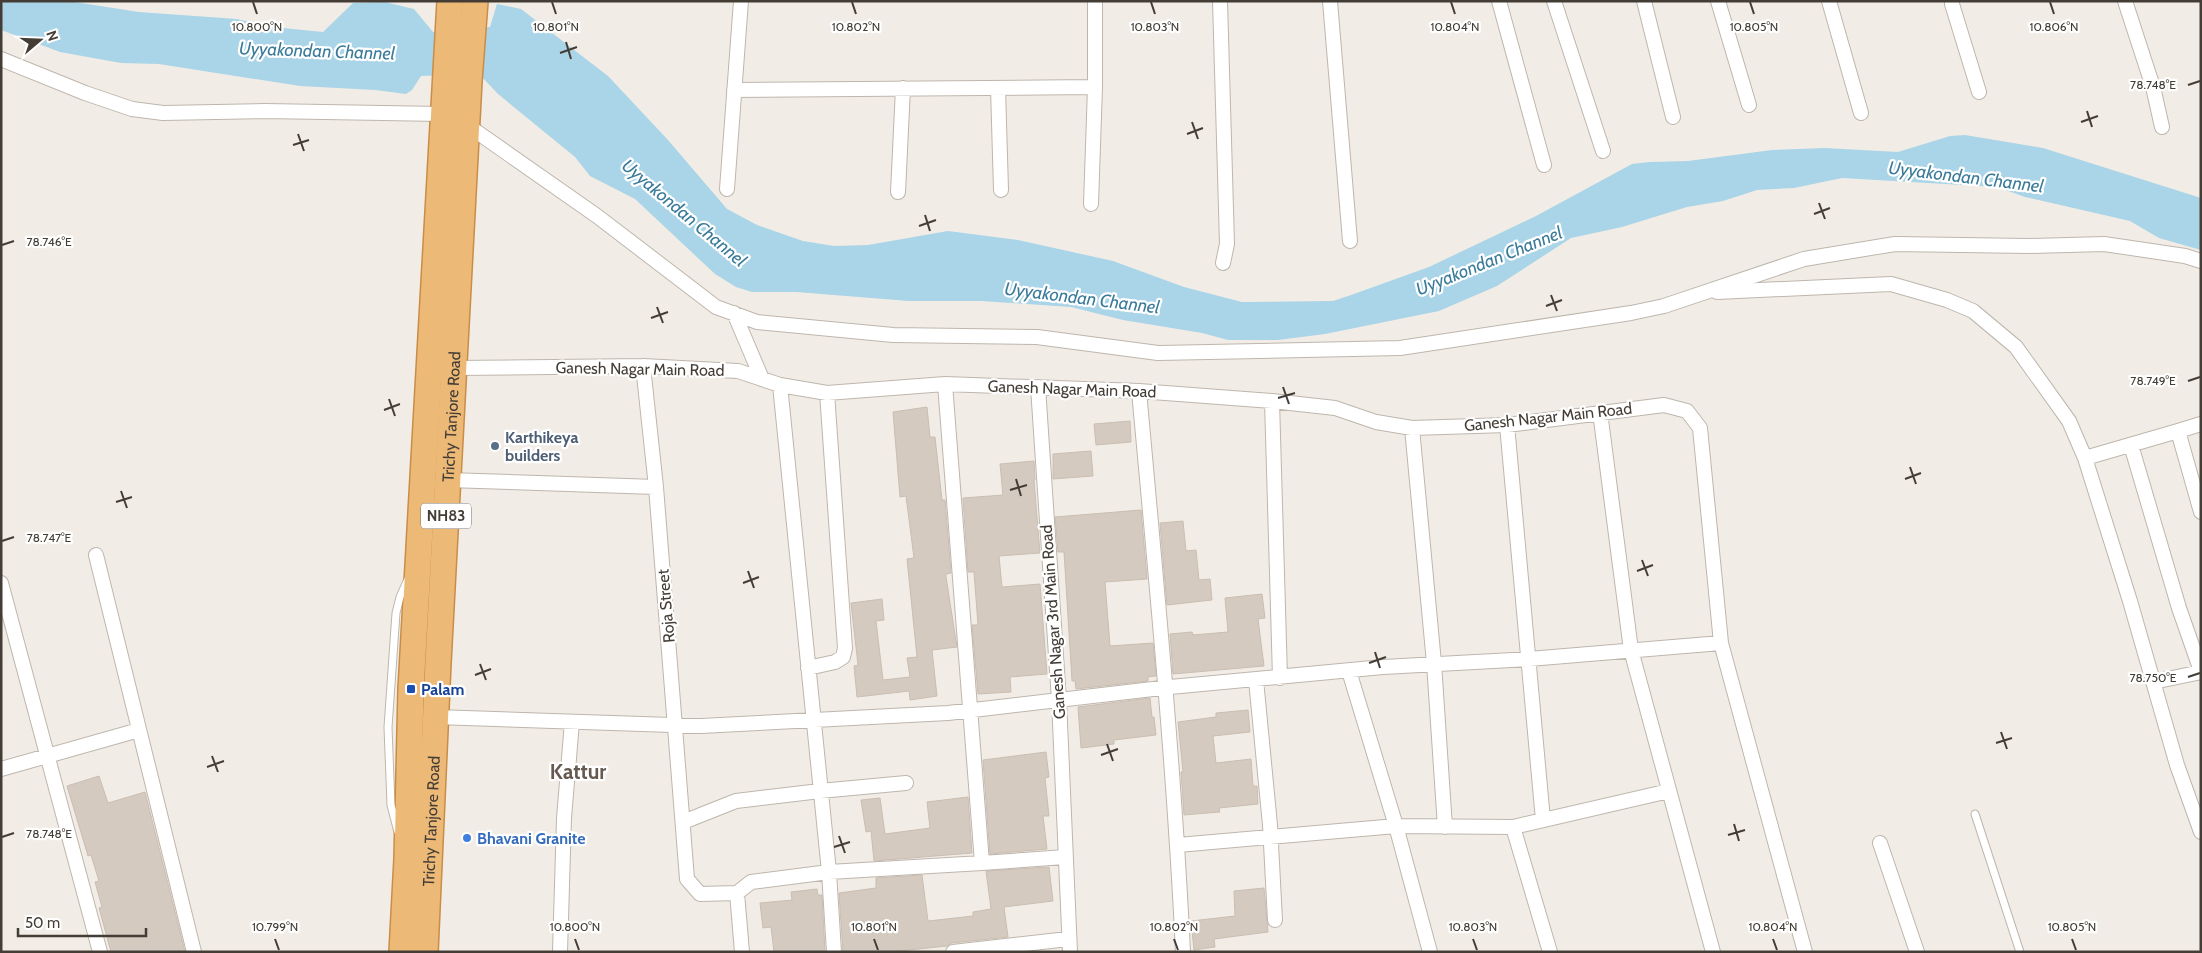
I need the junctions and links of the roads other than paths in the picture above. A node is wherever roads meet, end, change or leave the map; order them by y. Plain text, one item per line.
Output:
1 (741, 1) edge
2 (1095, 1) edge
3 (1220, 1) edge
4 (1330, 1) edge
5 (1499, 1) edge
6 (1554, 1) edge
7 (1644, 1) edge
8 (1718, 1) edge
9 (1829, 1) edge
10 (2125, 1) edge
11 (1954, 2) edge
12 (474, 7) edge
13 (449, 9) edge
14 (1, 60) edge
15 (1095, 87) junction
16 (903, 88) junction
17 (998, 88) junction
18 (734, 90) junction
19 (1979, 92) dead end
20 (1750, 105) dead end
21 (1861, 113) dead end
22 (442, 114) junction
23 (1673, 117) dead end
24 (467, 125) junction
25 (2162, 127) dead end
26 (1603, 151) dead end
27 (1544, 165) dead end
28 (727, 189) dead end
29 (1001, 190) dead end
30 (898, 192) dead end
31 (1091, 204) dead end
32 (1350, 241) dead end
33 (2201, 261) edge
34 (1223, 263) dead end
35 (1699, 293) junction
36 (734, 314) junction
37 (643, 366) junction
38 (454, 368) junction
39 (762, 379) junction
40 (945, 384) junction
41 (780, 385) junction
42 (1038, 387) junction
43 (1139, 391) junction
44 (827, 393) junction
45 (1272, 401) junction
46 (1600, 412) junction
47 (2201, 424) edge
48 (1507, 425) junction
49 (1412, 428) junction
50 (2178, 431) junction
51 (2131, 445) junction
52 (2085, 458) junction
53 (448, 480) junction
54 (656, 487) junction
55 (2201, 512) edge
56 (96, 555) dead end
57 (1, 583) edge
58 (1721, 643) junction
59 (1631, 650) junction
60 (1529, 658) junction
61 (1434, 663) junction
62 (808, 668) junction
63 (1349, 671) junction
64 (2201, 672) edge
65 (1280, 678) junction
66 (1256, 680) junction
67 (2153, 682) junction
68 (1166, 688) junction
69 (1059, 700) junction
70 (971, 710) junction
71 (435, 717) junction
72 (813, 720) junction
73 (572, 722) junction
74 (676, 725) junction
75 (139, 730) junction
76 (48, 755) junction
77 (1, 768) edge
78 (906, 784) dead end
79 (820, 791) junction
80 (1669, 791) junction
81 (1975, 814) dead end
82 (1543, 820) junction
83 (683, 822) junction
84 (1396, 826) junction
85 (1445, 827) junction
86 (1513, 827) junction
87 (2201, 832) edge
88 (1271, 837) junction
89 (1880, 843) dead end
90 (1178, 844) junction
91 (1065, 857) junction
92 (982, 863) junction
93 (830, 872) junction
94 (737, 893) junction
95 (1275, 920) dead end
96 (1069, 945) edge
97 (100, 952) edge
98 (194, 952) edge
99 (402, 952) edge
100 (425, 952) edge
101 (560, 952) edge
102 (742, 952) edge
103 (834, 952) edge
104 (953, 952) edge
105 (1183, 952) edge
106 (1430, 952) edge
107 (1550, 952) edge
108 (1713, 952) edge
109 (1805, 952) edge
110 (1917, 952) edge
111 (2020, 952) edge

1 - 18 street
2 - 15 street
3 - 34 street
4 - 32 street
5 - 27 street
6 - 26 street
7 - 23 street
8 - 20 street
9 - 21 street
10 - 25 street
11 - 19 street
12 - 24 highway, Trichy Tanjore Road / NH83
13 - 22 highway, Trichy Tanjore Road / NH83
14 - 22 street
15 - 17 street
15 - 31 street
16 - 17 street
16 - 18 street
16 - 30 street
17 - 29 street
18 - 28 street
22 - 24 street
22 - 99 highway, Trichy Tanjore Road / NH83
24 - 36 street
24 - 38 highway, Trichy Tanjore Road / NH83
33 - 35 street
35 - 36 street
35 - 52 street
36 - 39 street
37 - 38 street, Ganesh Nagar Main Road
37 - 39 street, Ganesh Nagar Main Road
37 - 54 street, Roja Street
38 - 53 highway, Trichy Tanjore Road / NH83
39 - 41 street, Ganesh Nagar Main Road
40 - 42 street, Ganesh Nagar Main Road
40 - 44 street, Ganesh Nagar Main Road
40 - 70 street
41 - 44 street, Ganesh Nagar Main Road
41 - 62 street
42 - 43 street, Ganesh Nagar Main Road
42 - 69 street, Ganesh Nagar 3rd Main Road
43 - 45 street, Ganesh Nagar Main Road
43 - 68 street
44 - 62 street
45 - 49 street, Ganesh Nagar Main Road
45 - 65 street
46 - 48 street, Ganesh Nagar Main Road
46 - 58 street, Ganesh Nagar Main Road
46 - 59 street
47 - 50 street
48 - 49 street, Ganesh Nagar Main Road
48 - 60 street
49 - 61 street
50 - 51 street
50 - 55 street
51 - 52 street
51 - 64 street
52 - 67 street
53 - 54 street
53 - 71 highway, Trichy Tanjore Road / NH83
54 - 74 street, Roja Street
56 - 75 street
57 - 76 street
58 - 59 street
58 - 109 street
59 - 60 street
59 - 80 street
60 - 61 street
60 - 82 street
61 - 63 street
61 - 85 street
62 - 72 street
63 - 65 street
63 - 84 street
64 - 67 street
65 - 66 street
66 - 68 street
66 - 88 street
67 - 87 street
68 - 69 street
68 - 90 street
69 - 70 street
69 - 91 street, Ganesh Nagar 3rd Main Road
70 - 72 street
70 - 92 street
71 - 73 street
71 - 100 highway, Trichy Tanjore Road / NH83
72 - 74 street
72 - 79 street
73 - 74 street
73 - 101 street
74 - 83 street, Roja Street
75 - 76 street
75 - 98 street
76 - 77 street
76 - 97 street
78 - 79 street
79 - 83 street
79 - 93 street
80 - 82 street
80 - 108 street
81 - 111 lane
82 - 86 street
83 - 94 street, Roja Street
84 - 85 street
84 - 88 street
84 - 106 street
85 - 86 street
86 - 107 street
88 - 90 street
88 - 95 street
89 - 110 street
90 - 105 street
91 - 92 street
91 - 96 street, Ganesh Nagar 3rd Main Road
92 - 93 street
93 - 94 street
93 - 103 street
94 - 102 street
96 - 104 street

